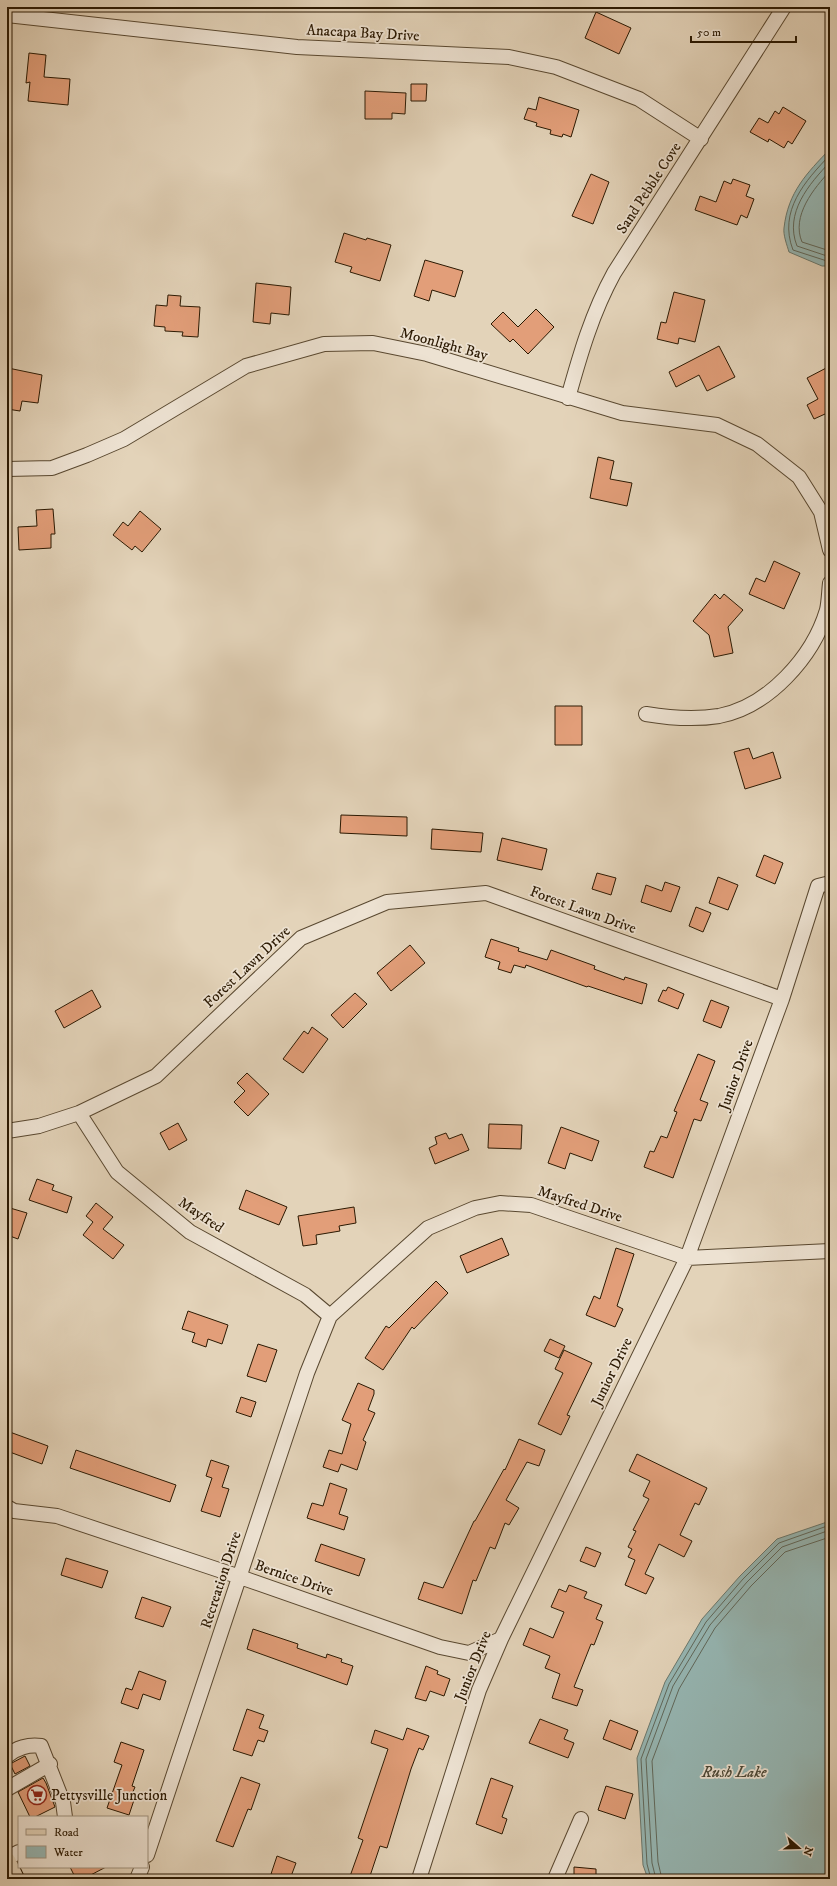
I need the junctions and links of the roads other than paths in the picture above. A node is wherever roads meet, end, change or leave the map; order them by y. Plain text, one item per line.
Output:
1 (784, 7) edge
2 (7, 15) edge
3 (701, 139) junction
4 (568, 398) junction
5 (7, 469) edge
6 (830, 550) edge
7 (830, 582) edge
8 (646, 714) dead end
9 (830, 883) edge
10 (782, 999) junction
11 (80, 1113) junction
12 (7, 1131) edge
13 (830, 1251) edge
14 (687, 1258) junction
15 (330, 1316) junction
16 (9, 1512) edge
17 (240, 1577) junction
18 (501, 1639) junction
19 (7, 1756) edge
20 (50, 1764) junction
21 (7, 1789) edge
22 (64, 1816) edge
23 (581, 1819) dead end
24 (18, 1852) edge
25 (148, 1852) edge
26 (7, 1858) edge
27 (7, 1862) edge
28 (142, 1868) edge
29 (15, 1879) edge
30 (137, 1879) edge
31 (419, 1879) edge
32 (555, 1879) edge

1 - 3 street, Sand Pebble Cove
2 - 3 street, Anacapa Bay Drive
3 - 4 street, Sand Pebble Cove
4 - 5 street, Moonlight Bay
4 - 6 street, Moonlight Bay
7 - 8 street
9 - 10 street, Junior Drive
10 - 11 street, Forest Lawn Drive
10 - 14 street, Junior Drive
11 - 12 street, Forest Lawn Drive
11 - 15 street, Mayfred
13 - 14 street, Mayfred Drive
14 - 15 street, Mayfred Drive
14 - 18 street, Junior Drive
15 - 17 street, Recreation Drive
16 - 17 street, Bernice Drive
17 - 18 street, Bernice Drive
17 - 25 street, Recreation Drive
18 - 31 street, Junior Drive
19 - 20 street
20 - 21 street
20 - 22 street
23 - 32 street
24 - 26 street
27 - 29 main road
28 - 30 street

